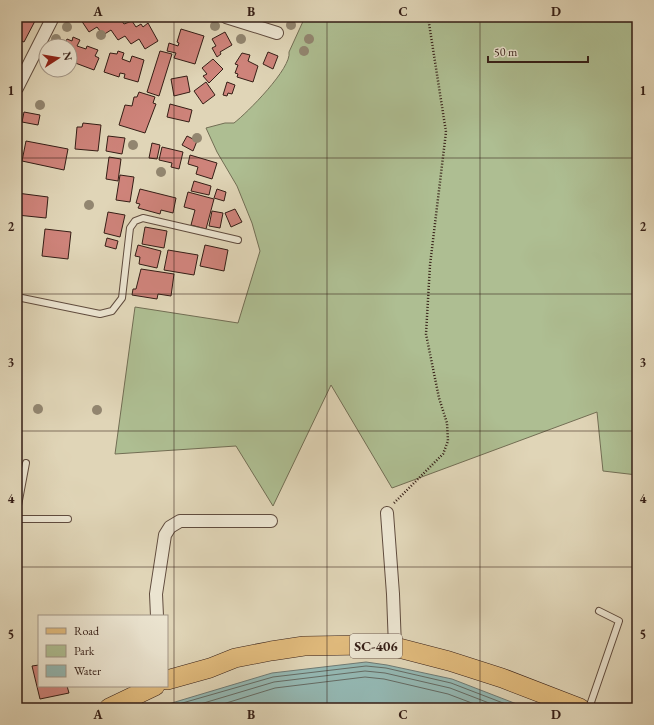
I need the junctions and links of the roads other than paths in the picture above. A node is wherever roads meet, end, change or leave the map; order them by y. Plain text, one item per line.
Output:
1 (53, 17) edge
2 (226, 17) edge
3 (277, 33) dead end
4 (17, 88) edge
5 (238, 240) dead end
6 (17, 297) edge
7 (26, 463) dead end
8 (17, 510) edge
9 (387, 513) road end
10 (17, 518) edge
11 (68, 519) dead end
12 (271, 521) dead end
13 (599, 611) dead end
14 (157, 615) edge
15 (395, 647) junction
16 (168, 679) edge
17 (150, 687) edge
18 (110, 708) edge
19 (580, 708) edge
20 (589, 708) edge

1 - 4 street
2 - 3 street
5 - 6 lane
7 - 8 lane
9 - 15 street
10 - 11 lane
12 - 14 street
13 - 20 lane
15 - 16 main road, SC-406
15 - 19 main road, SC-406
17 - 18 main road, SC-406

